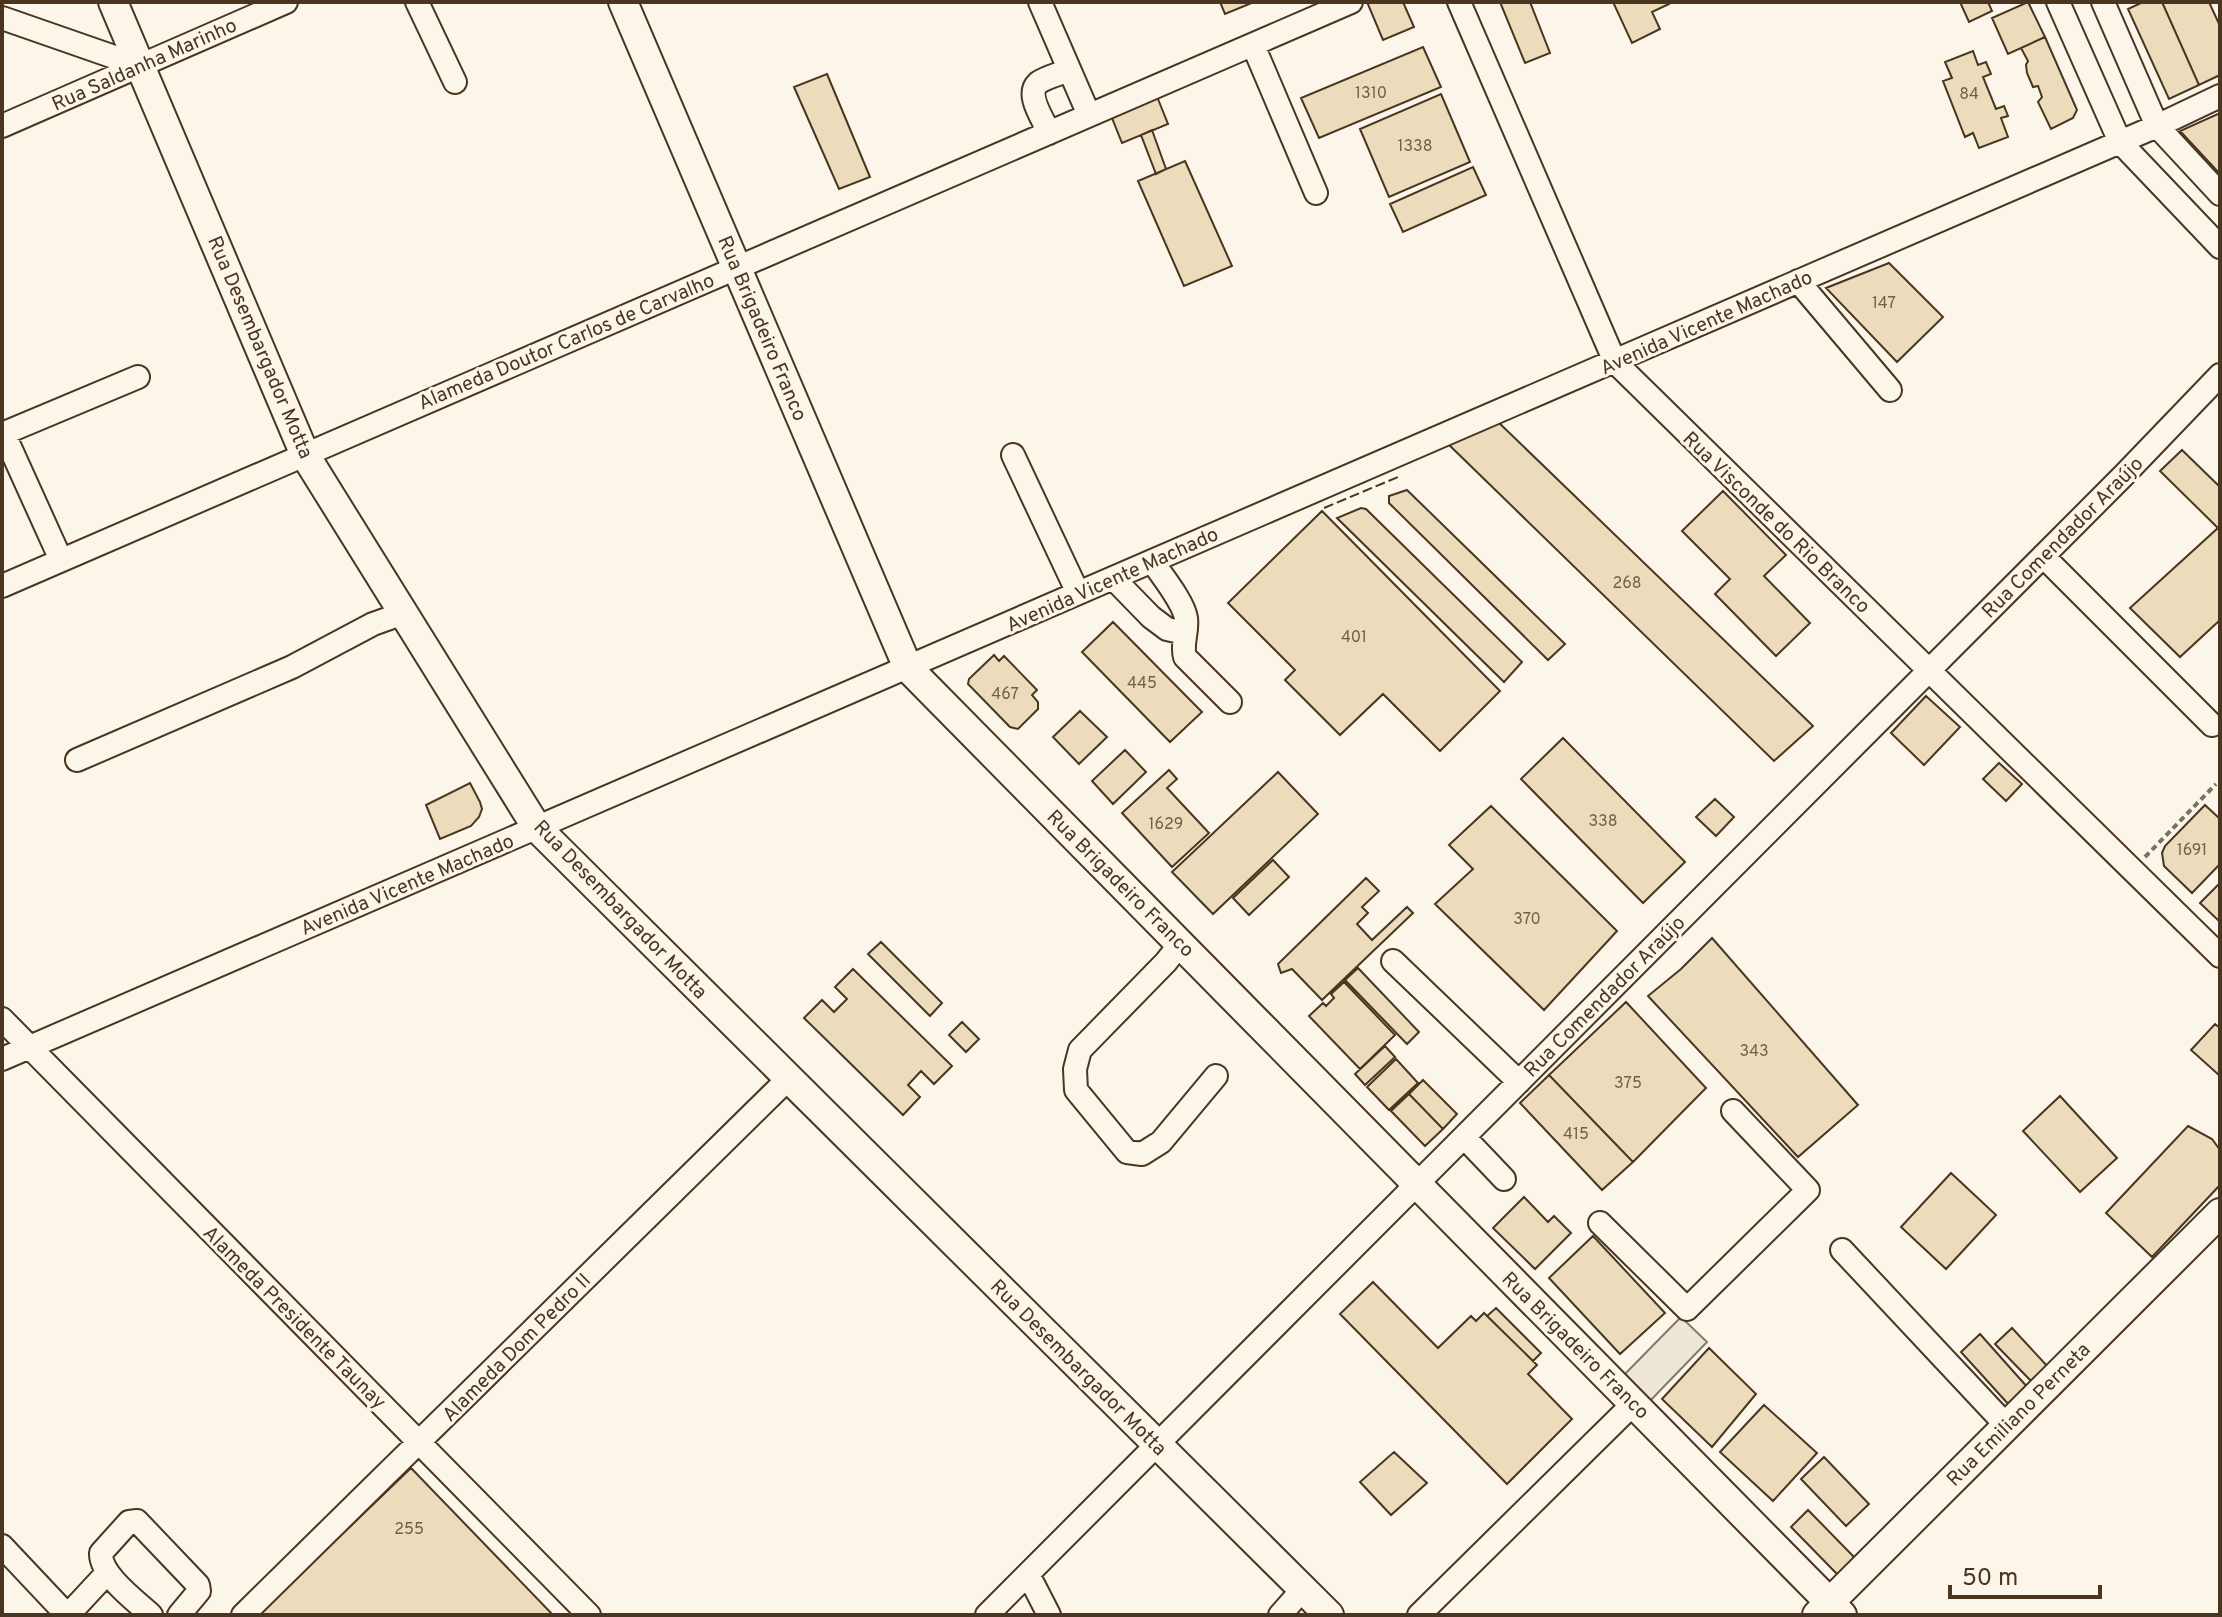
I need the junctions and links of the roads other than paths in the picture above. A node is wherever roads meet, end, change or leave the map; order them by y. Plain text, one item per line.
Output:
1 (113, 2) edge
2 (286, 2) edge
3 (417, 2) edge
4 (623, 2) edge
5 (1040, 2) edge
6 (1351, 2) edge
7 (1459, 2) edge
8 (2058, 2) edge
9 (2103, 2) edge
10 (2, 18) edge
11 (1253, 45) junction
12 (140, 66) junction
13 (1069, 70) junction
14 (455, 82) dead end
15 (2220, 96) edge
16 (1089, 115) junction
17 (2, 126) edge
18 (2157, 126) junction
19 (1049, 133) junction
20 (2120, 142) junction
21 (1316, 193) dead end
22 (2220, 194) edge
23 (2220, 247) edge
24 (737, 268) junction
25 (1798, 281) junction
26 (1615, 362) junction
27 (2220, 375) edge
28 (138, 377) dead end
29 (1890, 390) dead end
30 (3, 434) edge
31 (305, 455) junction
32 (1013, 455) dead end
33 (2043, 556) junction
34 (61, 560) junction
35 (1152, 561) junction
36 (1113, 578) junction
37 (2, 586) edge
38 (1078, 593) junction
39 (404, 613) junction
40 (1185, 633) junction
41 (908, 668) junction
42 (1929, 670) junction
43 (1230, 702) dead end
44 (2212, 725) dead end
45 (77, 760) dead end
46 (537, 828) junction
47 (1180, 944) junction
48 (2220, 956) edge
49 (1393, 961) dead end
50 (2, 1019) edge
51 (30, 1047) junction
52 (2, 1059) edge
53 (1216, 1076) dead end
54 (789, 1078) junction
55 (1519, 1082) junction
56 (1733, 1111) dead end
57 (1464, 1137) junction
58 (1504, 1179) dead end
59 (1417, 1184) junction
60 (2220, 1213) edge
61 (1600, 1223) dead end
62 (1842, 1250) dead end
63 (1633, 1404) junction
64 (2007, 1426) junction
65 (419, 1442) junction
66 (1157, 1444) junction
67 (2, 1546) edge
68 (107, 1573) junction
69 (1028, 1574) junction
70 (1303, 1589) junction
71 (1829, 1611) edge
72 (68, 1615) edge
73 (151, 1615) edge
74 (179, 1615) edge
75 (243, 1615) edge
76 (589, 1615) edge
77 (987, 1615) edge
78 (1049, 1615) edge
79 (1280, 1615) edge
80 (1329, 1615) edge
81 (1419, 1615) edge

1 - 12 main road, Rua Desembargador Motta
2 - 12 street, Rua Saldanha Marinho
3 - 14 street
4 - 24 main road, Rua Brigadeiro Franco
5 - 13 street
6 - 11 street, Alameda Doutor Carlos de Carvalho
7 - 26 street, Rua Visconde do Rio Branco
8 - 20 street
9 - 18 street
10 - 12 street
11 - 16 street, Alameda Doutor Carlos de Carvalho
11 - 21 street
12 - 17 street, Rua Saldanha Marinho
12 - 31 main road, Rua Desembargador Motta
13 - 16 street
13 - 19 street
15 - 18 street, Avenida Vicente Machado
16 - 19 street, Alameda Doutor Carlos de Carvalho
18 - 20 street, Avenida Vicente Machado
18 - 22 street
19 - 24 street, Alameda Doutor Carlos de Carvalho
20 - 23 street
20 - 25 street, Avenida Vicente Machado
24 - 31 street, Alameda Doutor Carlos de Carvalho
24 - 41 main road, Rua Brigadeiro Franco
25 - 26 street, Avenida Vicente Machado
25 - 29 street
26 - 35 street, Avenida Vicente Machado
26 - 42 street, Rua Visconde do Rio Branco
27 - 33 street, Rua Comendador Araújo
28 - 30 street
30 - 34 street
31 - 34 street, Alameda Doutor Carlos de Carvalho
31 - 39 main road, Rua Desembargador Motta
32 - 38 street
33 - 42 street, Rua Comendador Araújo
33 - 44 street
34 - 37 street, Alameda Doutor Carlos de Carvalho
35 - 36 street, Avenida Vicente Machado
35 - 40 street
36 - 38 street, Avenida Vicente Machado
36 - 40 street
38 - 41 street, Avenida Vicente Machado
39 - 45 street
39 - 46 main road, Rua Desembargador Motta
40 - 43 street
41 - 46 street, Avenida Vicente Machado
41 - 47 main road, Rua Brigadeiro Franco
42 - 48 street, Rua Visconde do Rio Branco
42 - 55 street, Rua Comendador Araújo
46 - 51 street, Avenida Vicente Machado
46 - 54 main road, Rua Desembargador Motta
47 - 53 street
47 - 59 main road, Rua Brigadeiro Franco
49 - 55 street
50 - 51 street, Alameda Presidente Taunay
51 - 52 street, Avenida Vicente Machado
51 - 65 street, Alameda Presidente Taunay
54 - 65 street, Alameda Dom Pedro II
54 - 66 main road, Rua Desembargador Motta
55 - 57 street, Rua Comendador Araújo
56 - 61 street
57 - 58 street
57 - 59 street, Rua Comendador Araújo
59 - 63 main road, Rua Brigadeiro Franco
59 - 66 street, Rua Comendador Araújo
60 - 64 main road, Rua Emiliano Perneta
62 - 64 street
63 - 71 main road, Rua Brigadeiro Franco
63 - 81 street
64 - 71 main road, Rua Emiliano Perneta
65 - 75 street, Alameda Dom Pedro II
65 - 76 street, Alameda Presidente Taunay
66 - 69 street, Rua Comendador Araújo
66 - 70 main road, Rua Desembargador Motta
67 - 72 street
68 - 72 street
68 - 73 street
68 - 74 street
69 - 77 street, Rua Comendador Araújo
69 - 78 street
70 - 79 street
70 - 80 main road, Rua Desembargador Motta

